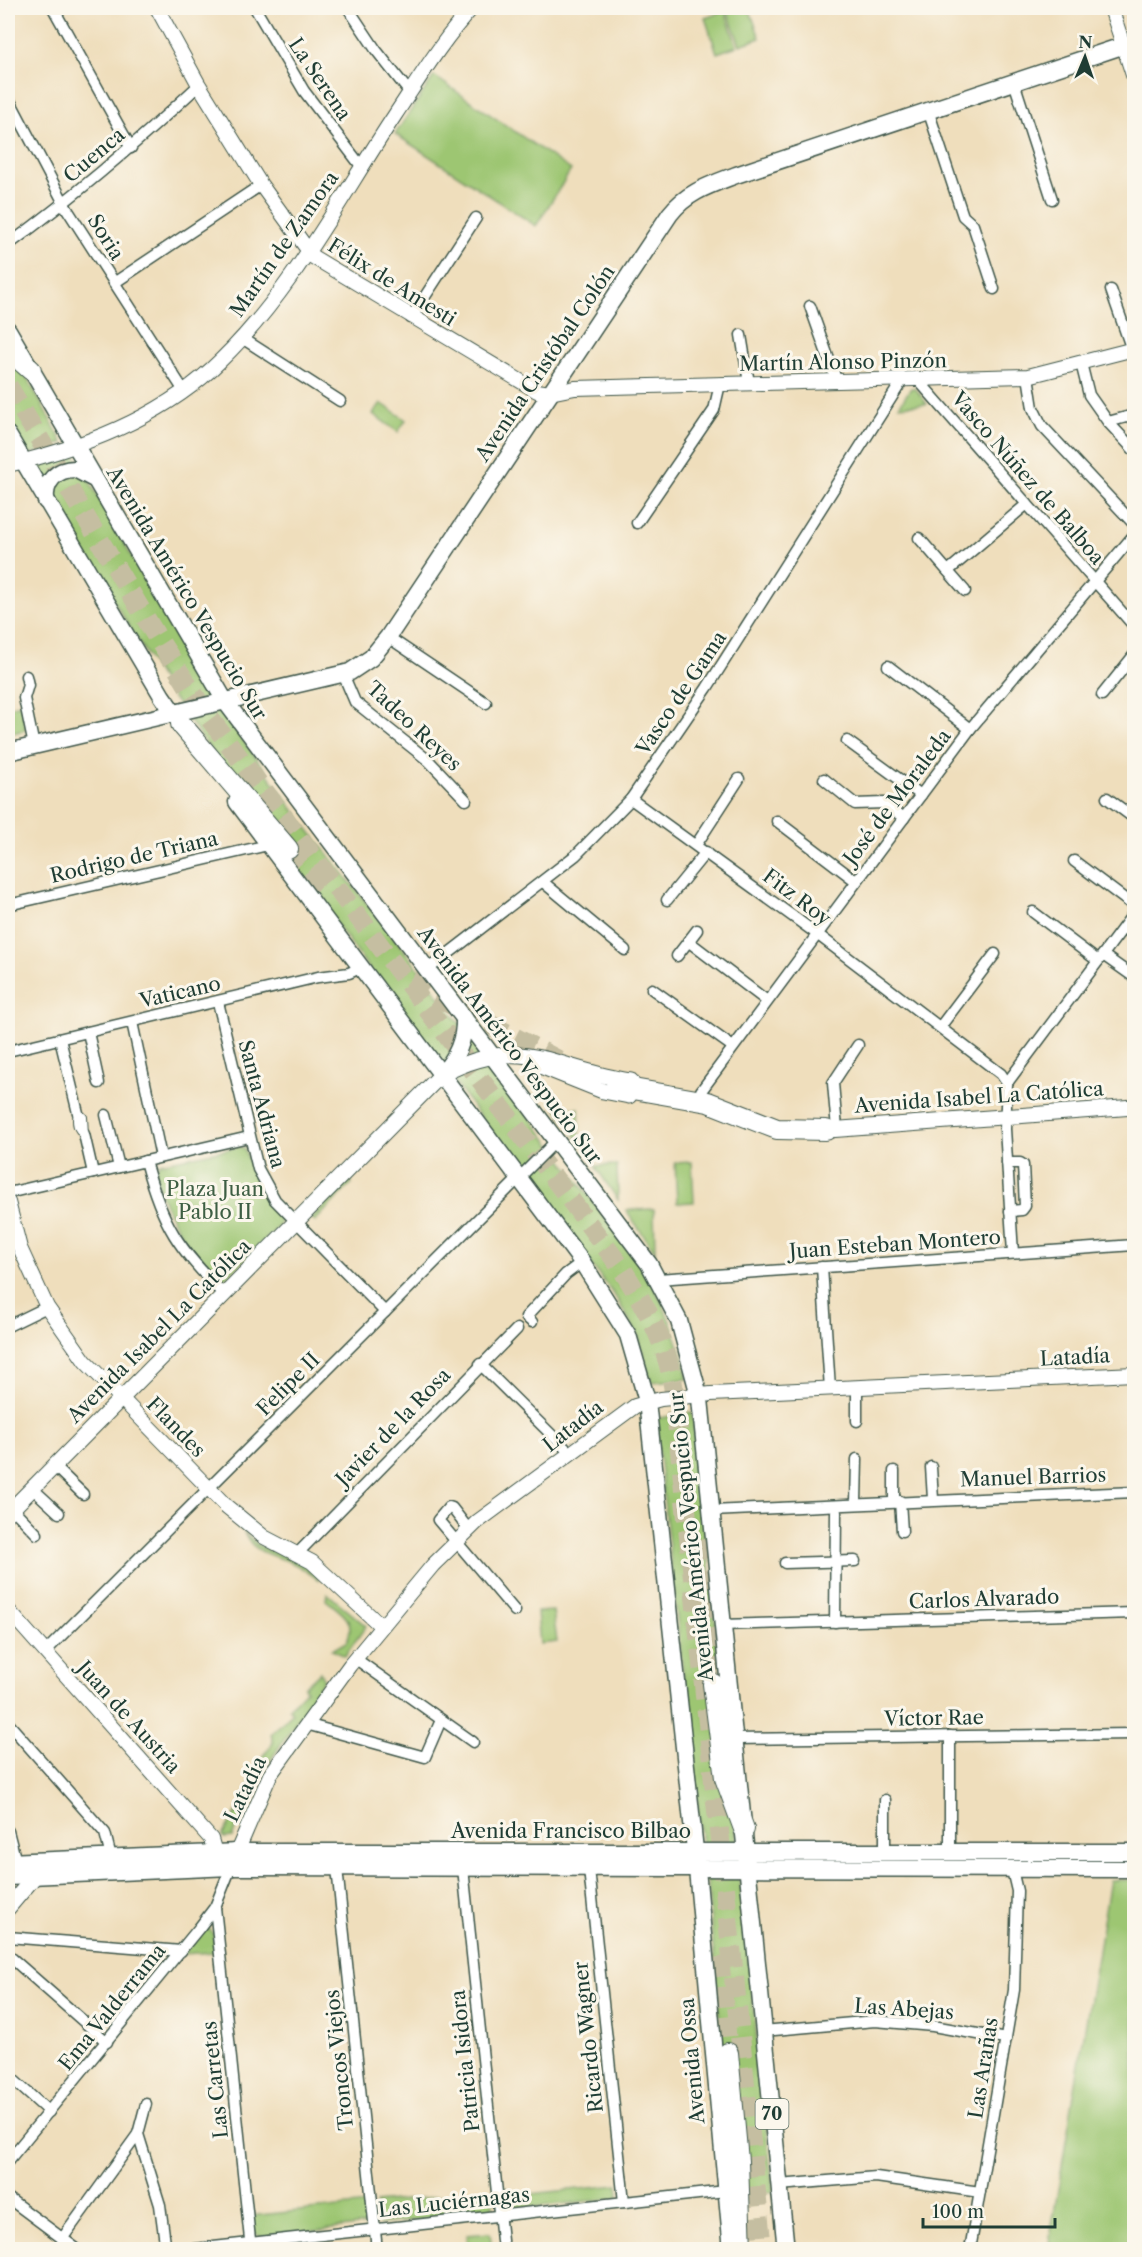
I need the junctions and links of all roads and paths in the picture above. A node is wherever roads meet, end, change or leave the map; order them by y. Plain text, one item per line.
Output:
1 (53, 8) edge
2 (157, 8) edge
3 (255, 8) edge
4 (348, 8) edge
5 (1111, 8) edge
6 (465, 10) edge
7 (1129, 44) edge
8 (1134, 78) edge
9 (1014, 82) junction
10 (199, 85) junction
11 (410, 93) junction
12 (8, 97) edge
13 (928, 111) junction
14 (132, 148) junction
15 (361, 166) junction
16 (261, 185) junction
17 (1052, 199) dead end
18 (64, 204) junction
19 (476, 218) dead end
20 (8, 245) edge
21 (307, 251) junction
22 (114, 283) junction
23 (994, 289) dead end
24 (1111, 290) dead end
25 (810, 306) dead end
26 (411, 318) junction
27 (8, 330) edge
28 (741, 335) dead end
29 (242, 338) junction
30 (1133, 349) edge
31 (8, 350) edge
32 (1081, 363) junction
33 (31, 370) junction
34 (1028, 376) junction
35 (902, 381) junction
36 (919, 381) junction
37 (837, 382) junction
38 (748, 383) junction
39 (720, 384) junction
40 (184, 391) junction
41 (550, 393) junction
42 (340, 401) dead end
43 (1134, 415) edge
44 (1108, 422) junction
45 (8, 435) edge
46 (1133, 446) edge
47 (75, 447) junction
48 (15, 463) edge
49 (94, 481) junction
50 (46, 501) junction
51 (1027, 504) junction
52 (638, 523) dead end
53 (1134, 524) edge
54 (1134, 535) edge
55 (919, 538) dead end
56 (948, 571) junction
57 (1094, 581) junction
58 (965, 591) dead end
59 (1134, 626) edge
60 (388, 637) junction
61 (1134, 655) edge
62 (888, 666) dead end
63 (343, 674) junction
64 (26, 676) dead end
65 (1102, 695) dead end
66 (225, 702) junction
67 (486, 703) dead end
68 (177, 719) junction
69 (970, 729) junction
70 (847, 741) dead end
71 (34, 746) junction
72 (8, 752) edge
73 (739, 779) dead end
74 (824, 779) dead end
75 (921, 795) junction
76 (1107, 798) dead end
77 (631, 799) junction
78 (466, 800) dead end
79 (904, 818) junction
80 (1134, 818) edge
81 (777, 821) dead end
82 (268, 844) junction
83 (701, 848) junction
84 (288, 849) tunnel mouth
85 (1074, 861) dead end
86 (856, 881) junction
87 (543, 882) junction
88 (667, 900) dead end
89 (8, 905) edge
90 (1134, 906) edge
91 (1033, 912) dead end
92 (1134, 913) edge
93 (697, 930) dead end
94 (817, 934) junction
95 (688, 941) junction
96 (625, 950) dead end
97 (995, 954) dead end
98 (677, 956) dead end
99 (1101, 958) junction
100 (360, 968) junction
101 (427, 970) junction
102 (1134, 977) edge
103 (652, 989) dead end
104 (767, 1001) junction
105 (218, 1002) junction
106 (464, 1018) junction
107 (132, 1022) junction
108 (940, 1028) junction
109 (88, 1032) junction
110 (60, 1039) junction
111 (858, 1046) dead end
112 (733, 1047) junction
113 (8, 1051) edge
114 (500, 1055) junction
115 (441, 1075) junction
116 (99, 1083) dead end
117 (1007, 1083) junction
118 (616, 1086) dead end
119 (701, 1091) junction
120 (1134, 1107) edge
121 (78, 1113) joint
122 (106, 1115) dead end
123 (1005, 1116) junction
124 (832, 1130) junction
125 (84, 1134) joint
126 (249, 1137) junction
127 (556, 1141) junction
128 (161, 1157) junction
129 (145, 1161) junction
130 (119, 1167) junction
131 (93, 1173) junction
132 (520, 1178) junction
133 (8, 1193) edge
134 (8, 1202) edge
135 (297, 1222) junction
136 (1134, 1245) edge
137 (1013, 1253) junction
138 (582, 1262) junction
139 (822, 1267) junction
140 (658, 1279) junction
141 (224, 1295) junction
142 (47, 1306) junction
143 (385, 1312) junction
144 (532, 1322) dead end
145 (8, 1326) edge
146 (517, 1329) dead end
147 (480, 1364) junction
148 (1134, 1374) edge
149 (857, 1388) junction
150 (830, 1389) junction
151 (700, 1395) junction
152 (121, 1399) junction
153 (647, 1401) junction
154 (857, 1421) dead end
155 (570, 1453) junction
156 (858, 1459) dead end
157 (54, 1466) junction
158 (931, 1467) dead end
159 (894, 1471) dead end
160 (32, 1488) junction
161 (209, 1489) junction
162 (1134, 1492) edge
163 (82, 1494) dead end
164 (933, 1499) junction
165 (897, 1501) junction
166 (856, 1503) junction
167 (712, 1510) junction
168 (10, 1511) edge
169 (836, 1512) dead end
170 (59, 1513) dead end
171 (469, 1530) junction
172 (902, 1531) dead end
173 (37, 1534) dead end
174 (458, 1541) junction
175 (298, 1553) junction
176 (836, 1561) junction
177 (855, 1561) dead end
178 (785, 1563) dead end
179 (8, 1610) edge
180 (515, 1611) dead end
181 (1134, 1613) edge
182 (835, 1622) junction
183 (722, 1625) junction
184 (381, 1626) junction
185 (45, 1652) junction
186 (356, 1659) junction
187 (713, 1684) tunnel mouth
188 (441, 1720) junction
189 (8, 1723) edge
190 (306, 1724) junction
191 (1134, 1734) edge
192 (950, 1736) junction
193 (734, 1739) junction
194 (473, 1742) dead end
195 (885, 1800) dead end
196 (744, 1829) junction
197 (8, 1831) edge
198 (885, 1852) junction
199 (950, 1852) junction
200 (1040, 1852) junction
201 (1134, 1852) edge
202 (215, 1853) junction
203 (111, 1857) junction
204 (53, 1860) junction
205 (234, 1860) junction
206 (696, 1861) junction
207 (748, 1861) junction
208 (12, 1862) edge
209 (337, 1868) junction
210 (463, 1868) junction
211 (197, 1869) junction
212 (589, 1869) junction
213 (1134, 1869) edge
214 (1012, 1870) junction
215 (1033, 1870) junction
216 (34, 1876) junction
217 (8, 1877) edge
218 (1017, 1891) junction
219 (215, 1907) junction
220 (8, 1908) edge
221 (8, 1937) edge
222 (181, 1951) junction
223 (8, 1955) edge
224 (763, 2031) junction
225 (1006, 2039) junction
226 (107, 2042) junction
227 (728, 2053) tunnel mouth
228 (8, 2075) edge
229 (146, 2104) dead end
230 (49, 2112) junction
231 (138, 2134) junction
232 (8, 2161) edge
233 (779, 2185) junction
234 (726, 2191) junction
235 (980, 2192) junction
236 (8, 2198) edge
237 (624, 2202) junction
238 (499, 2215) junction
239 (375, 2229) junction
240 (62, 2239) junction
241 (251, 2246) edge
242 (78, 2250) edge
243 (166, 2250) edge
244 (186, 2250) edge
245 (377, 2250) edge
246 (503, 2250) edge
247 (732, 2250) edge
248 (741, 2250) edge
249 (786, 2250) edge
250 (970, 2250) edge

1 - 14 street
2 - 10 street, Félix de Amesti
3 - 15 street, La Serena
4 - 11 street
5 - 7 street
6 - 11 street, Martín de Zamora
7 - 8 street
7 - 9 main road, Avenida Cristóbal Colón
9 - 13 main road, Avenida Cristóbal Colón
9 - 17 street
10 - 14 street, Cuenca
10 - 16 street, Félix de Amesti
11 - 15 street, Martín de Zamora
12 - 18 street, Soria
13 - 23 street
13 - 41 main road, Avenida Cristóbal Colón
14 - 18 street, Cuenca
15 - 21 street, Martín de Zamora
16 - 21 street, Félix de Amesti
16 - 22 street
18 - 20 street, Cuenca
18 - 22 street, Soria
19 - 26 street
21 - 26 street, Félix de Amesti
21 - 29 street, Martín de Zamora
22 - 40 street, Soria
24 - 30 street
25 - 37 street
26 - 41 street, Félix de Amesti
27 - 33 main road, Avenida Américo Vespucio Sur
28 - 38 street
29 - 40 street, Martín de Zamora
29 - 42 street
30 - 32 street, Martín Alonso Pinzón
31 - 33 highway
32 - 34 street, Martín Alonso Pinzón
32 - 44 street
33 - 47 main road, Avenida Américo Vespucio Sur
34 - 36 street, Martín Alonso Pinzón
34 - 53 street
35 - 36 street, Martín Alonso Pinzón
35 - 37 street, Martín Alonso Pinzón
35 - 77 street, Vasco de Gama
36 - 51 street, Vasco Núñez de Balboa
37 - 38 street, Martín Alonso Pinzón
38 - 39 street, Martín Alonso Pinzón
39 - 41 street, Martín Alonso Pinzón
39 - 52 street
40 - 47 street, Martín de Zamora
41 - 60 main road, Avenida Cristóbal Colón
43 - 44 street
44 - 46 street
45 - 48 main road, Avenida Américo Vespucio Sur
47 - 48 street, Martín de Zamora
47 - 49 main road, Avenida Américo Vespucio Sur
48 - 50 main road, Avenida Américo Vespucio Sur
49 - 50 main road
49 - 66 main road, Avenida Américo Vespucio Sur
50 - 68 main road, Avenida Américo Vespucio Sur
51 - 56 street
51 - 57 street, Vasco Núñez de Balboa
54 - 57 street, José de Moraleda
55 - 56 street
56 - 58 street
57 - 59 street, Vasco Núñez de Balboa
57 - 69 street, José de Moraleda
60 - 63 main road, Avenida Cristóbal Colón
60 - 67 street
61 - 65 street
62 - 69 street
63 - 66 main road, Avenida Cristóbal Colón
63 - 78 street, Tadeo Reyes
64 - 71 street
66 - 68 main road, Avenida Cristóbal Colón
66 - 101 main road, Avenida Américo Vespucio Sur
68 - 71 main road, Avenida Cristóbal Colón
68 - 82 main road, Avenida Américo Vespucio Sur
68 - 84 highway
69 - 75 street, José de Moraleda
70 - 75 street
71 - 72 main road, Avenida Cristóbal Colón
73 - 83 street
74 - 79 street
75 - 79 street, José de Moraleda
76 - 80 street
77 - 83 street, Fitz Roy
77 - 87 street, Vasco de Gama
79 - 86 street, José de Moraleda
81 - 86 street
82 - 89 street, Rodrigo de Triana
82 - 100 main road, Avenida Américo Vespucio Sur
83 - 88 street
83 - 94 street, Fitz Roy
85 - 90 street
86 - 94 street, José de Moraleda
87 - 96 street
87 - 101 street, Vasco de Gama
91 - 99 street
92 - 99 street
93 - 95 street
94 - 104 street, José de Moraleda
94 - 108 street, Fitz Roy
95 - 98 street
95 - 104 street
97 - 108 street
99 - 102 street
99 - 117 street
100 - 105 street, Vaticano
100 - 115 main road, Avenida Américo Vespucio Sur
101 - 106 main road, Avenida Américo Vespucio Sur
103 - 112 street
104 - 112 street, José de Moraleda
105 - 107 street, Vaticano
105 - 126 street, Santa Adriana
106 - 114 main road, Avenida Américo Vespucio Sur
106 - 115 main road
107 - 109 street, Vaticano
107 - 128 street
108 - 117 street, Fitz Roy
109 - 110 street, Vaticano
109 - 116 street
110 - 113 street, Vaticano
110 - 121 street
111 - 124 street
112 - 119 street, José de Moraleda
114 - 115 main road, Avenida Isabel La Católica
114 - 119 main road, Avenida Isabel La Católica
114 - 124 main road, Avenida Isabel La Católica
114 - 127 main road, Avenida Américo Vespucio Sur
115 - 132 main road, Avenida Américo Vespucio Sur
115 - 135 main road, Avenida Isabel La Católica
117 - 123 street
118 - 124 highway
119 - 124 main road, Avenida Isabel La Católica
120 - 123 main road, Avenida Isabel La Católica
121 - 125 street
122 - 130 street
123 - 124 main road, Avenida Isabel La Católica
123 - 137 street
125 - 131 street
126 - 128 street
126 - 135 street, Santa Adriana
127 - 132 street, Felipe II
127 - 140 main road, Avenida Américo Vespucio Sur
128 - 129 street
129 - 130 street
129 - 141 street
130 - 131 street
131 - 133 street
132 - 138 main road, Avenida Américo Vespucio Sur
132 - 143 street, Felipe II
134 - 142 street, Flandes
135 - 141 main road, Avenida Isabel La Católica
135 - 143 street, Santa Adriana
136 - 137 street, Juan Esteban Montero
137 - 139 street, Juan Esteban Montero
138 - 144 street
138 - 153 main road, Avenida Américo Vespucio Sur
139 - 140 street, Juan Esteban Montero
139 - 150 street
140 - 151 main road, Avenida Américo Vespucio Sur
141 - 152 main road, Avenida Isabel La Católica
142 - 145 street
142 - 152 street, Flandes
143 - 161 street, Felipe II
146 - 147 street, Javier de la Rosa
147 - 155 street
147 - 175 street, Javier de la Rosa
148 - 149 street, Latadía
149 - 150 street, Latadía
149 - 154 street
150 - 151 street, Latadía
151 - 153 street, Latadía
151 - 167 main road, Avenida Américo Vespucio Sur
152 - 157 main road, Avenida Isabel La Católica
152 - 161 street, Flandes
153 - 155 street, Latadía
153 - 206 main road, Avenida Américo Vespucio Sur
155 - 171 street, Latadía
156 - 166 street
157 - 160 main road, Avenida Isabel La Católica
157 - 163 street
158 - 164 street, Manuel Barrios
159 - 165 street
160 - 168 main road, Avenida Isabel La Católica
160 - 170 street
161 - 175 street, Flandes
161 - 185 street, Felipe II
162 - 164 street, Manuel Barrios
164 - 165 street, Manuel Barrios
165 - 166 street, Manuel Barrios
165 - 172 street
166 - 167 street, Manuel Barrios
167 - 183 main road, Avenida Américo Vespucio Sur
168 - 173 street
169 - 176 street
171 - 174 street, Latadía
171 - 174 street
174 - 180 street
174 - 184 street, Latadía
175 - 184 street, Flandes
176 - 177 street
176 - 178 street
176 - 182 street
179 - 185 street, Juan de Austria
181 - 182 street, Carlos Alvarado
182 - 183 street, Carlos Alvarado
183 - 193 main road, Avenida Américo Vespucio Sur
184 - 186 street, Latadía
185 - 202 street, Juan de Austria
186 - 188 street
186 - 190 street, Latadía
187 - 196 highway
188 - 190 street
188 - 194 street
189 - 203 street
190 - 205 street, Latadía
191 - 192 street, Víctor Rae
192 - 193 street, Víctor Rae
192 - 199 street
193 - 196 main road, Avenida Américo Vespucio Sur
195 - 198 street
196 - 207 main road, Avenida Américo Vespucio Sur / 70
197 - 208 street
198 - 199 main road, Avenida Francisco Bilbao
198 - 207 main road, Avenida Francisco Bilbao
199 - 200 main road, Avenida Francisco Bilbao
200 - 201 main road, Avenida Francisco Bilbao
200 - 214 main road
202 - 203 main road, Avenida Francisco Bilbao
202 - 205 main road, Avenida Francisco Bilbao
202 - 211 main road
203 - 204 main road, Avenida Francisco Bilbao
204 - 208 main road, Avenida Francisco Bilbao
204 - 216 main road
205 - 206 main road, Avenida Francisco Bilbao
205 - 209 main road, Avenida Francisco Bilbao
205 - 211 main road, Avenida Francisco Bilbao
205 - 219 street, Ema Valderrama
206 - 207 main road, Avenida Francisco Bilbao
206 - 212 main road, Avenida Francisco Bilbao
206 - 234 main road, Avenida Ossa
207 - 214 main road, Avenida Francisco Bilbao
207 - 224 main road, 70
209 - 210 main road, Avenida Francisco Bilbao
209 - 239 street, Troncos Viejos
210 - 212 main road, Avenida Francisco Bilbao
210 - 238 street, Patricia Isidora
211 - 216 main road, Avenida Francisco Bilbao
212 - 237 street, Ricardo Wagner
213 - 215 main road, Avenida Francisco Bilbao
214 - 215 main road, Avenida Francisco Bilbao
214 - 218 street, Las Arañas
215 - 218 street
216 - 217 main road, Avenida Francisco Bilbao
216 - 220 main road
218 - 225 street, Las Arañas
219 - 222 street, Ema Valderrama
219 - 241 street, Las Carretas
221 - 222 street
222 - 226 street, Ema Valderrama
223 - 226 street
224 - 225 street, Las Abejas
224 - 233 main road, 70
225 - 235 street, Las Arañas
226 - 230 street, Ema Valderrama
227 - 248 highway
228 - 230 street
229 - 231 street
230 - 232 street, Ema Valderrama
231 - 240 street
231 - 243 street
233 - 235 street
233 - 249 main road, 70
234 - 237 street, Las Luciérnagas
234 - 247 main road, Avenida Ossa
235 - 250 street, Las Arañas
236 - 240 street
237 - 238 street, Las Luciérnagas
238 - 239 street, Las Luciérnagas
238 - 246 street, Patricia Isidora
239 - 241 street, Las Luciérnagas
239 - 245 street, Troncos Viejos
240 - 242 street
241 - 244 street, Las Luciérnagas

